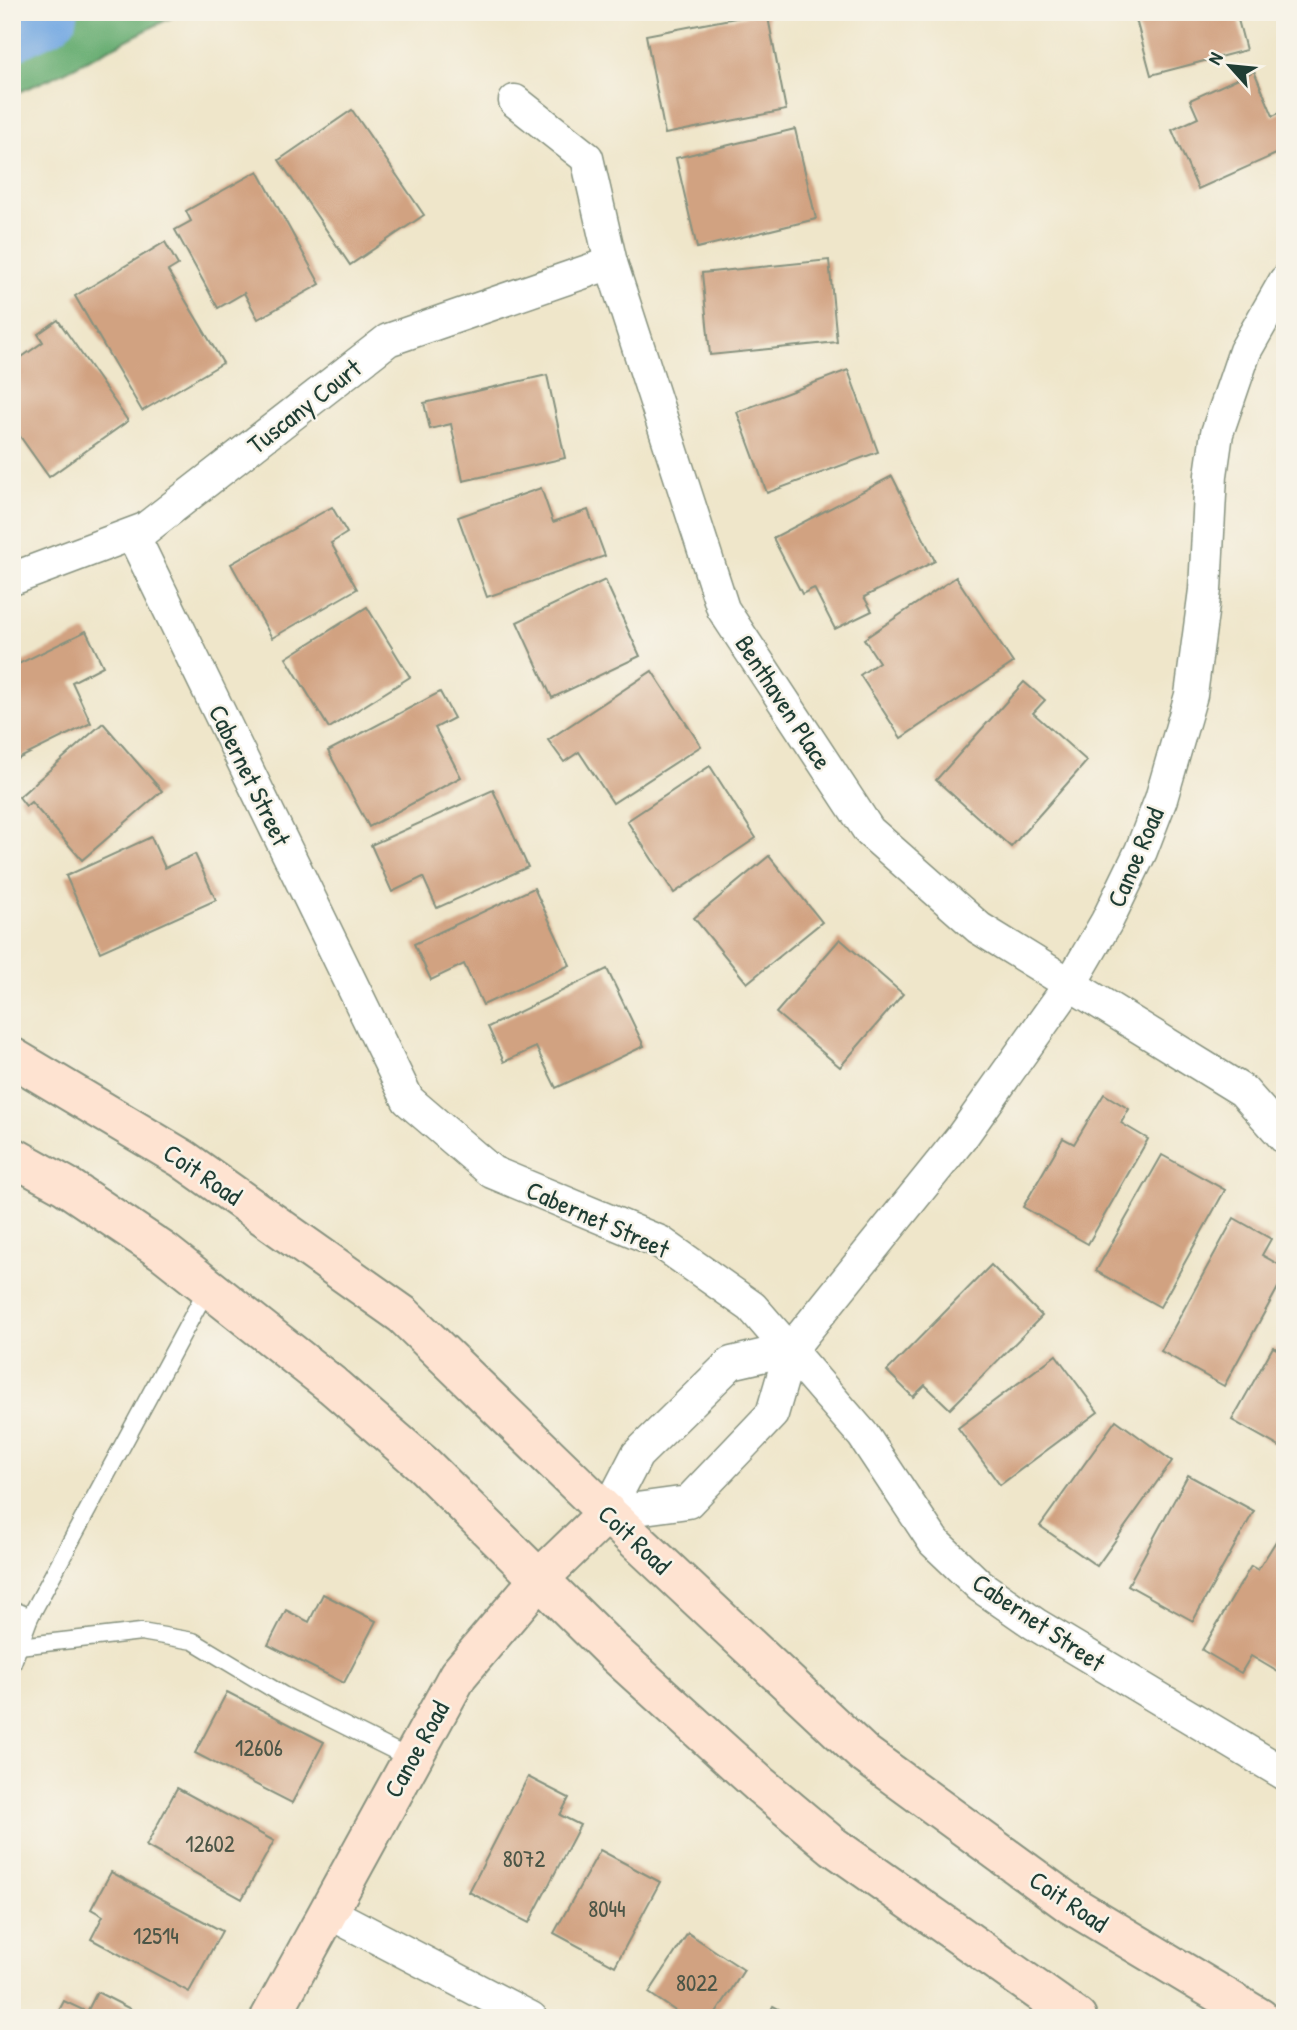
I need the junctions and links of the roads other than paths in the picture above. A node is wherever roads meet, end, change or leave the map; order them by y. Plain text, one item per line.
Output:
1 (514, 101) dead end
2 (611, 263) junction
3 (1285, 281) edge
4 (133, 535) junction
5 (12, 579) edge
6 (1071, 983) junction
7 (12, 1057) edge
8 (1285, 1138) edge
9 (12, 1156) edge
10 (208, 1287) junction
11 (791, 1349) junction
12 (607, 1513) junction
13 (540, 1578) junction
14 (12, 1609) edge
15 (30, 1617) junction
16 (19, 1646) junction
17 (12, 1665) edge
18 (411, 1759) junction
19 (1285, 1774) edge
20 (326, 1911) junction
21 (270, 2018) edge
22 (531, 2018) edge
23 (1077, 2018) edge
24 (1260, 2018) edge

1 - 2 street, Benthaven Place
2 - 4 street, Tuscany Court
2 - 6 street, Benthaven Place
3 - 6 street, Canoe Road
4 - 5 street, Tuscany Court
4 - 11 street, Cabernet Street
6 - 8 street, Benthaven Place
6 - 11 street, Canoe Road
7 - 12 main road, Coit Road
9 - 10 main road
10 - 13 main road
10 - 15 lane
11 - 12 street, Canoe Road
11 - 12 street, Canoe Road
11 - 19 street, Cabernet Street
12 - 13 main road, Canoe Road
12 - 24 main road, Coit Road
13 - 18 main road, Canoe Road
13 - 23 main road
14 - 15 lane
15 - 16 lane
16 - 17 lane
16 - 18 lane
18 - 20 main road, Canoe Road
20 - 21 main road, Canoe Road
20 - 22 street

